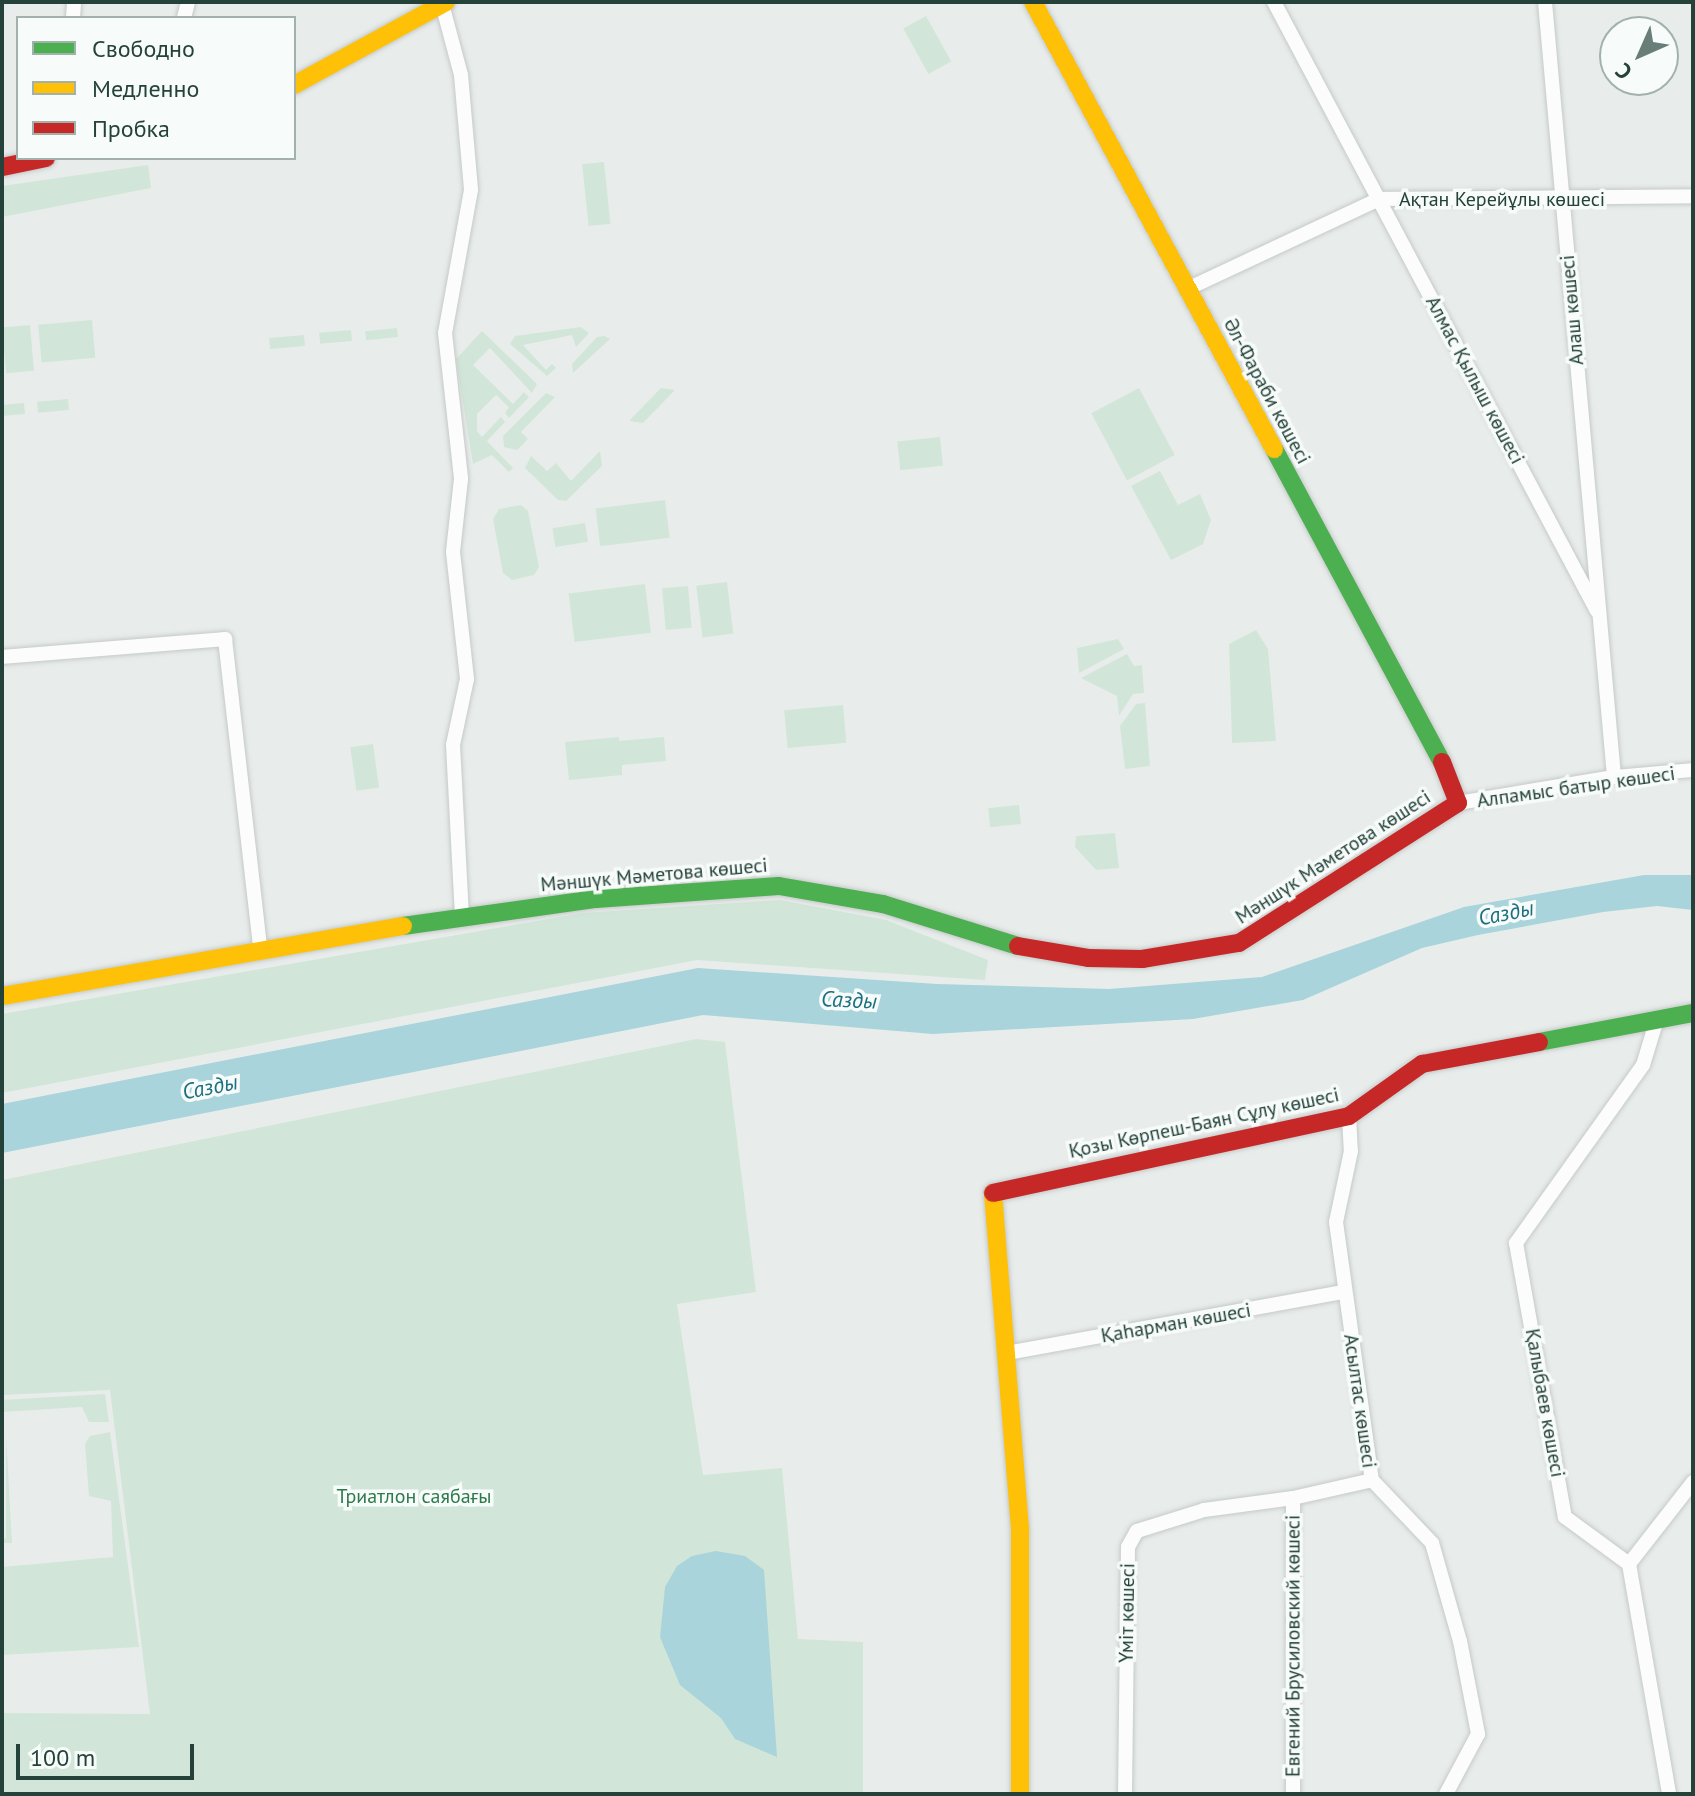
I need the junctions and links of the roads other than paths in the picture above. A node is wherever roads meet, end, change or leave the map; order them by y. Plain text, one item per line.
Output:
1 (1033, 2) edge
2 (1274, 2) edge
3 (1545, 2) edge
4 (444, 3) edge
5 (296, 84) edge
6 (36, 160) edge
7 (2, 167) edge
8 (1693, 196) edge
9 (1379, 199) junction
10 (1562, 200) junction
11 (1187, 289) junction
12 (1601, 618) junction
13 (2, 657) edge
14 (1693, 770) edge
15 (1614, 777) junction
16 (1458, 803) junction
17 (462, 918) junction
18 (260, 948) junction
19 (2, 996) edge
20 (1693, 1013) edge
21 (1657, 1019) junction
22 (1349, 1116) junction
23 (1344, 1292) junction
24 (1007, 1353) junction
25 (1372, 1480) junction
26 (1693, 1482) edge
27 (1293, 1498) junction
28 (1629, 1564) junction
29 (1020, 1794) edge
30 (1125, 1794) edge
31 (1293, 1794) edge
32 (1446, 1794) edge
33 (1669, 1794) edge

1 - 11 street, Әл-Фараби көшесі
2 - 9 street, Алмас Қылыш көшесі
3 - 10 street, Алаш көшесі
4 - 5 street
4 - 17 street
6 - 7 street
8 - 10 street, Ақтан Керейұлы көшесі
9 - 10 street, Ақтан Керейұлы көшесі
9 - 11 street, Ақтан Керейұлы көшесі
9 - 12 street, Алмас Қылыш көшесі
10 - 12 street, Алаш көшесі
11 - 16 street, Әл-Фараби көшесі
12 - 15 street, Алмас Қылыш көшесі
13 - 18 street
14 - 15 street, Алпамыс батыр көшесі
15 - 16 street, Алпамыс батыр көшесі
16 - 17 street, Мәншүк Мәметова көшесі
17 - 18 street, Мәншүк Мәметова көшесі
18 - 19 street, Мәншүк Мәметова көшесі
20 - 21 street, Қозы Көрпеш-Баян Сұлу көшесі
21 - 22 street, Қозы Көрпеш-Баян Сұлу көшесі
21 - 28 street, Қалыбаев көшесі
22 - 23 street, Асылтас көшесі
22 - 24 street, Қозы Көрпеш-Баян Сұлу көшесі
23 - 24 street, Қаһарман көшесі
23 - 25 street, Асылтас көшесі
24 - 29 street
25 - 27 street, Үміт көшесі
25 - 32 street, Асылтас көшесі
26 - 28 street
27 - 30 street, Үміт көшесі
27 - 31 street, Евгений Брусиловский көшесі
28 - 33 street

